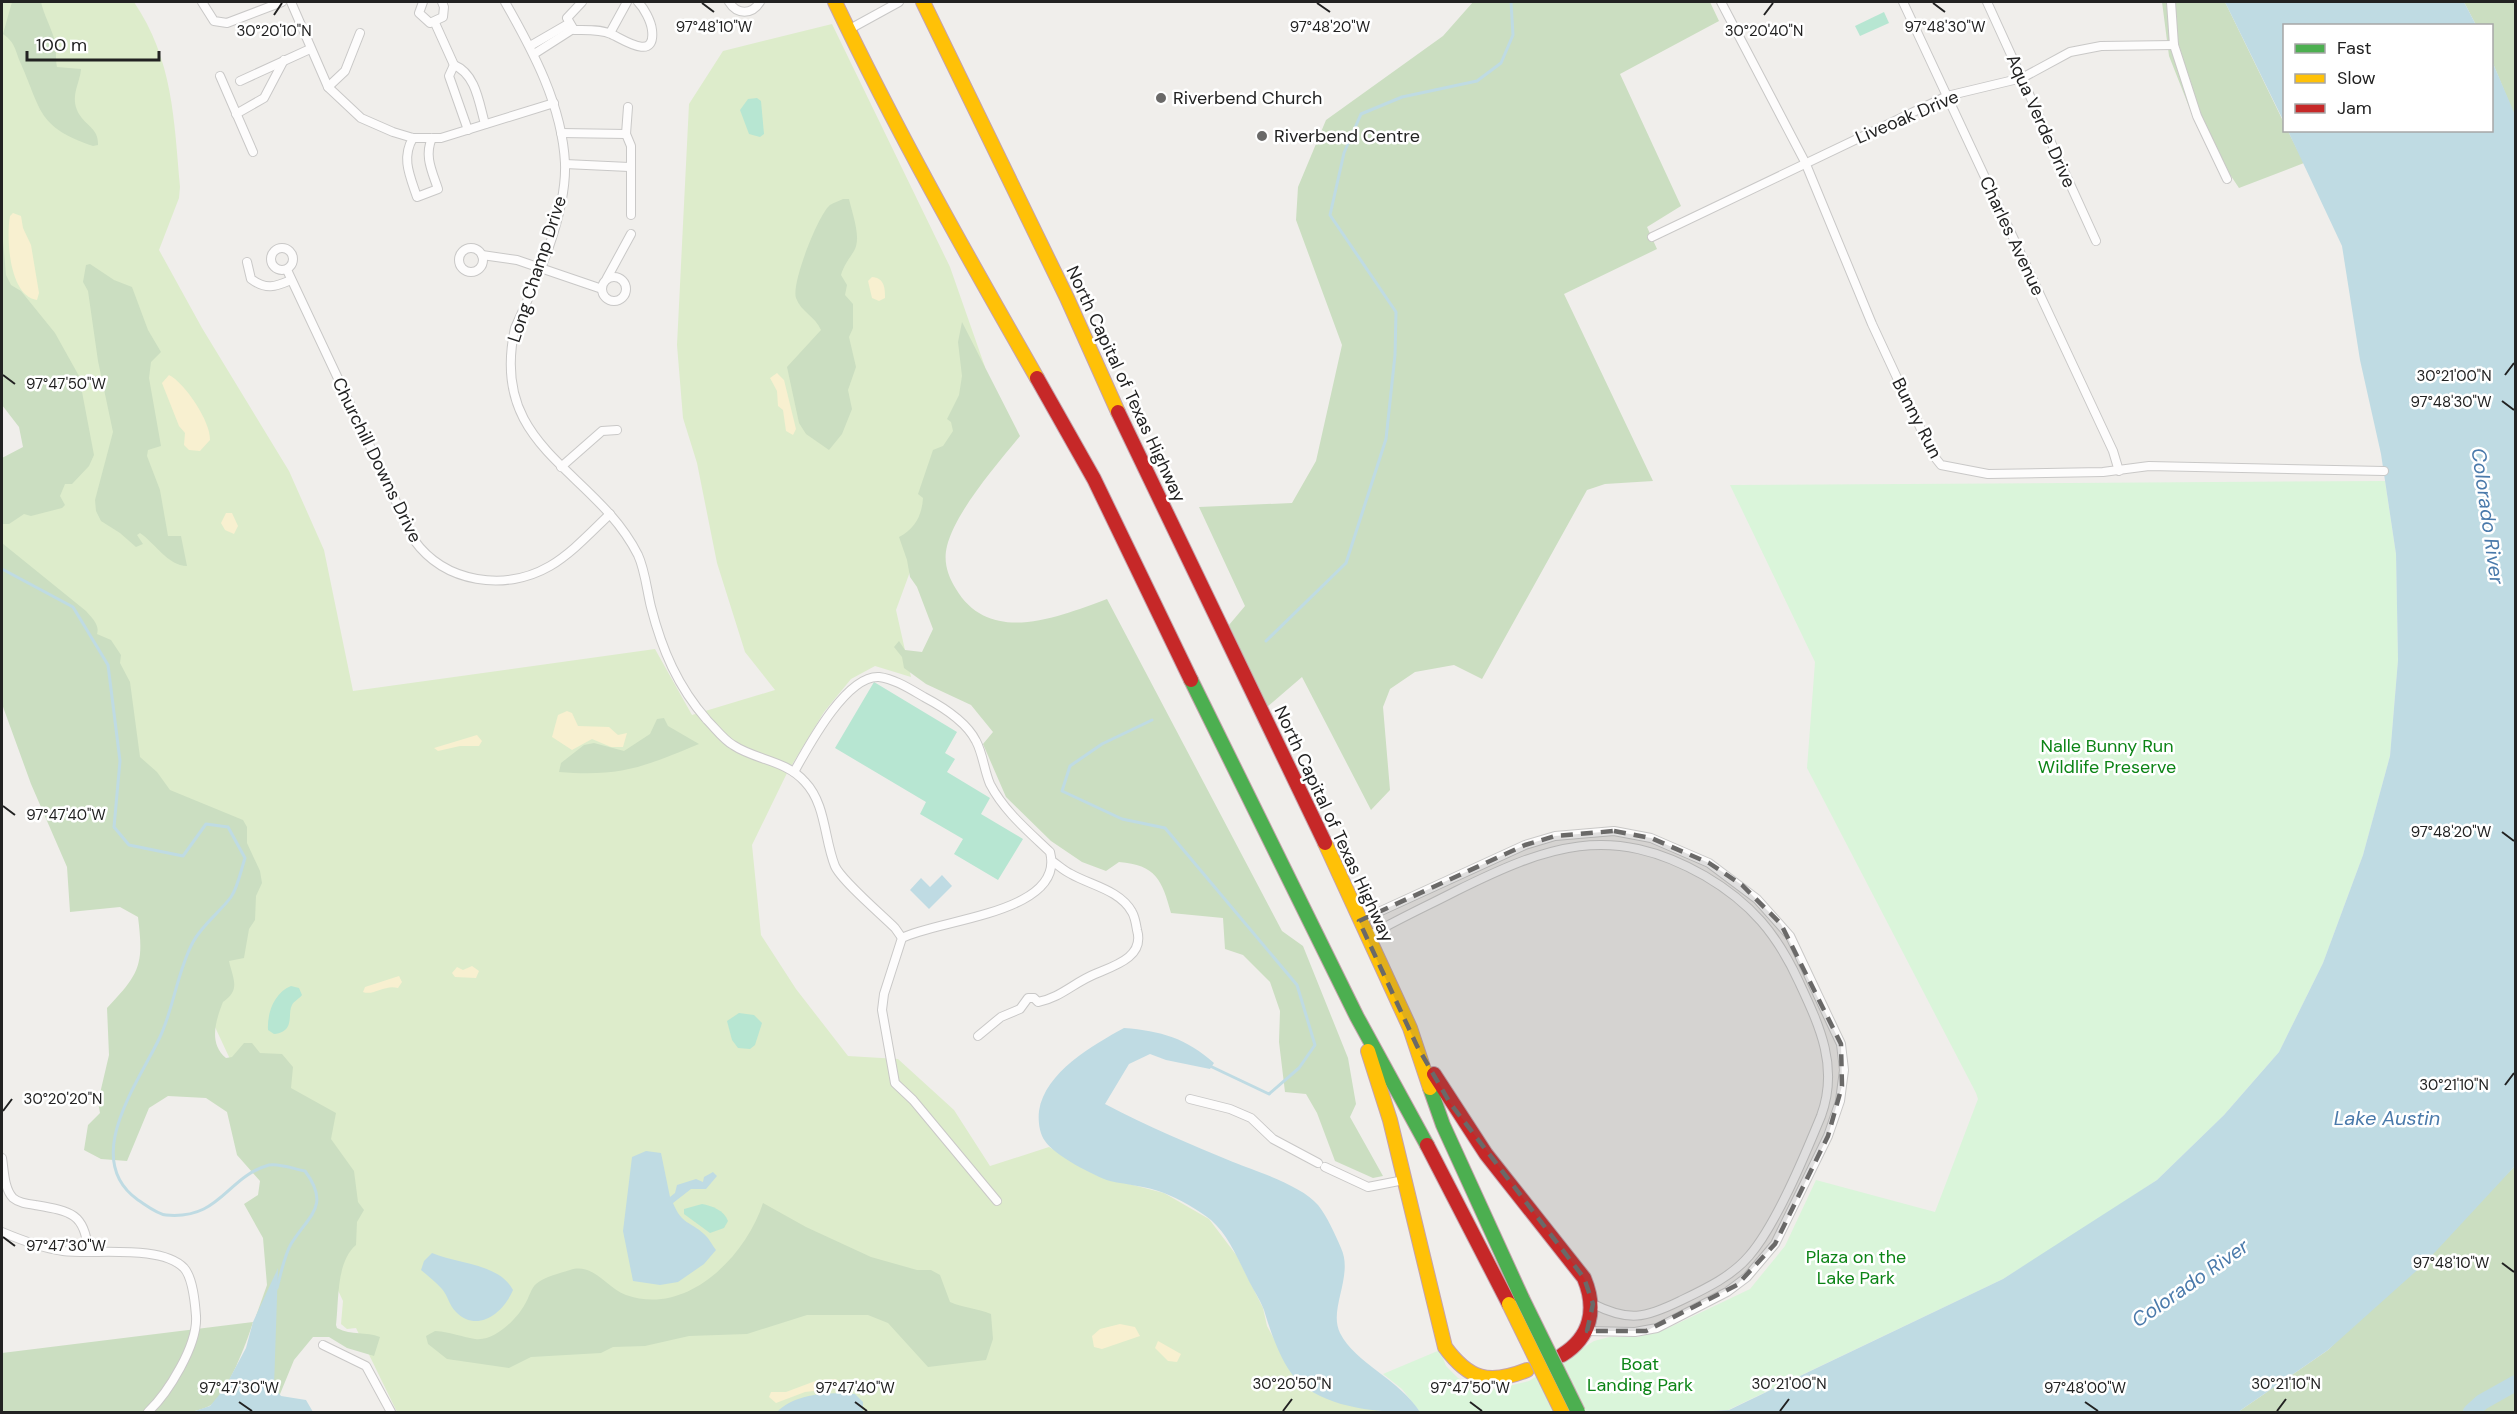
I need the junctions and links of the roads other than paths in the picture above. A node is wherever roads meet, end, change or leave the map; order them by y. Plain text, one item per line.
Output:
1 (202, 2) edge
2 (282, 2) edge
3 (291, 2) edge
4 (423, 2) edge
5 (441, 2) edge
6 (505, 2) edge
7 (582, 2) edge
8 (627, 2) edge
9 (638, 2) edge
10 (729, 2) edge
11 (760, 2) edge
12 (835, 2) edge
13 (899, 2) edge
14 (923, 2) edge
15 (1721, 2) edge
16 (1903, 2) edge
17 (1987, 2) edge
18 (2171, 2) edge
19 (435, 23) junction
20 (570, 26) junction
21 (848, 30) junction
22 (360, 33) dead end
23 (610, 33) junction
24 (2174, 45) junction
25 (310, 49) junction
26 (532, 50) junction
27 (284, 60) junction
28 (454, 65) junction
29 (220, 76) dead end
30 (2022, 78) junction
31 (240, 81) dead end
32 (328, 87) junction
33 (1947, 96) junction
34 (554, 103) junction
35 (628, 107) dead end
36 (236, 114) junction
37 (485, 124) junction
38 (468, 130) junction
39 (561, 133) junction
40 (626, 134) junction
41 (413, 138) junction
42 (432, 138) junction
43 (253, 152) dead end
44 (1805, 162) junction
45 (565, 164) junction
46 (630, 167) junction
47 (2227, 178) dead end
48 (631, 215) dead end
49 (631, 234) dead end
50 (1652, 237) dead end
51 (2096, 241) dead end
52 (482, 255) dead end
53 (247, 262) dead end
54 (540, 268) junction
55 (286, 270) dead end
56 (608, 278) junction
57 (291, 280) junction
58 (602, 289) junction
59 (617, 430) dead end
60 (561, 467) junction
61 (2119, 471) junction
62 (2384, 471) dead end
63 (610, 514) junction
64 (794, 772) junction
65 (1672, 846) junction
66 (1508, 850) junction
67 (1668, 858) junction
68 (1052, 861) junction
69 (1513, 863) junction
70 (1359, 921) junction
71 (1367, 937) junction
72 (903, 938) junction
73 (1805, 969) junction
74 (1795, 972) junction
75 (1357, 1017) junction
76 (978, 1036) dead end
77 (1417, 1046) junction
78 (1190, 1099) dead end
79 (1815, 1131) junction
80 (1828, 1136) junction
81 (2, 1158) edge
82 (1404, 1180) junction
83 (997, 1201) dead end
84 (2, 1232) edge
85 (88, 1250) junction
86 (1516, 1301) junction
87 (1593, 1304) junction
88 (1587, 1331) junction
89 (323, 1345) dead end
90 (1562, 1355) dead end
91 (1527, 1371) dead end
92 (148, 1413) edge
93 (391, 1413) edge
94 (1562, 1413) edge
95 (1578, 1413) edge

1 - 2 street
3 - 25 street
4 - 19 street
5 - 19 street
6 - 26 street, Long Champ Drive
7 - 20 street
8 - 23 street
9 - 23 street
10 - 11 street
12 - 21 highway, North Capital of Texas Highway
13 - 21 street
14 - 70 highway, North Capital of Texas Highway
15 - 44 street, Bunny Run
16 - 33 street, Charles Avenue
17 - 30 street, Aqua Verde Drive
18 - 24 street
19 - 28 street
20 - 23 street
20 - 26 street
21 - 75 highway, North Capital of Texas Highway
22 - 32 street
24 - 30 street, Liveoak Drive
24 - 47 street
25 - 27 street
25 - 32 street
26 - 34 street, Long Champ Drive
27 - 31 street
27 - 36 street
28 - 37 street
28 - 38 street
29 - 36 street
30 - 33 street, Liveoak Drive
30 - 51 street, Aqua Verde Drive
32 - 41 street
33 - 44 street, Liveoak Drive
33 - 61 street, Charles Avenue
34 - 37 street
34 - 39 street, Long Champ Drive
35 - 40 street
36 - 43 street
37 - 38 street
38 - 42 street
39 - 40 street
39 - 45 street, Long Champ Drive
40 - 46 street
41 - 42 street
41 - 42 street
44 - 50 street, Liveoak Drive
44 - 61 street, Bunny Run
45 - 46 street
45 - 54 street, Long Champ Drive
46 - 48 street
49 - 56 street
52 - 54 street
53 - 57 street
54 - 58 street
54 - 60 street, Long Champ Drive
55 - 57 street, Churchill Downs Drive
56 - 58 street
56 - 58 street
57 - 63 street, Churchill Downs Drive
59 - 60 street
60 - 63 street, Long Champ Drive
61 - 62 street, Bunny Run
63 - 64 street, Long Champ Drive
64 - 68 street
64 - 72 street, Long Champ Drive
65 - 66 street
65 - 67 street
65 - 73 street
66 - 69 street
66 - 70 street
67 - 69 street
67 - 74 street
68 - 72 street
68 - 76 street
69 - 71 street
70 - 71 highway, North Capital of Texas Highway
71 - 77 highway, North Capital of Texas Highway
72 - 83 street
73 - 74 street
73 - 80 street
74 - 79 street
75 - 82 highway
75 - 86 highway, North Capital of Texas Highway
77 - 86 highway, North Capital of Texas Highway
77 - 87 highway
78 - 82 street
79 - 80 street
79 - 87 street
80 - 88 street
81 - 85 street
82 - 91 highway
84 - 85 street
85 - 92 street
86 - 94 highway, North Capital of Texas Highway, bridge
86 - 95 highway, North Capital of Texas Highway, bridge
87 - 88 highway
88 - 90 highway
89 - 93 street

